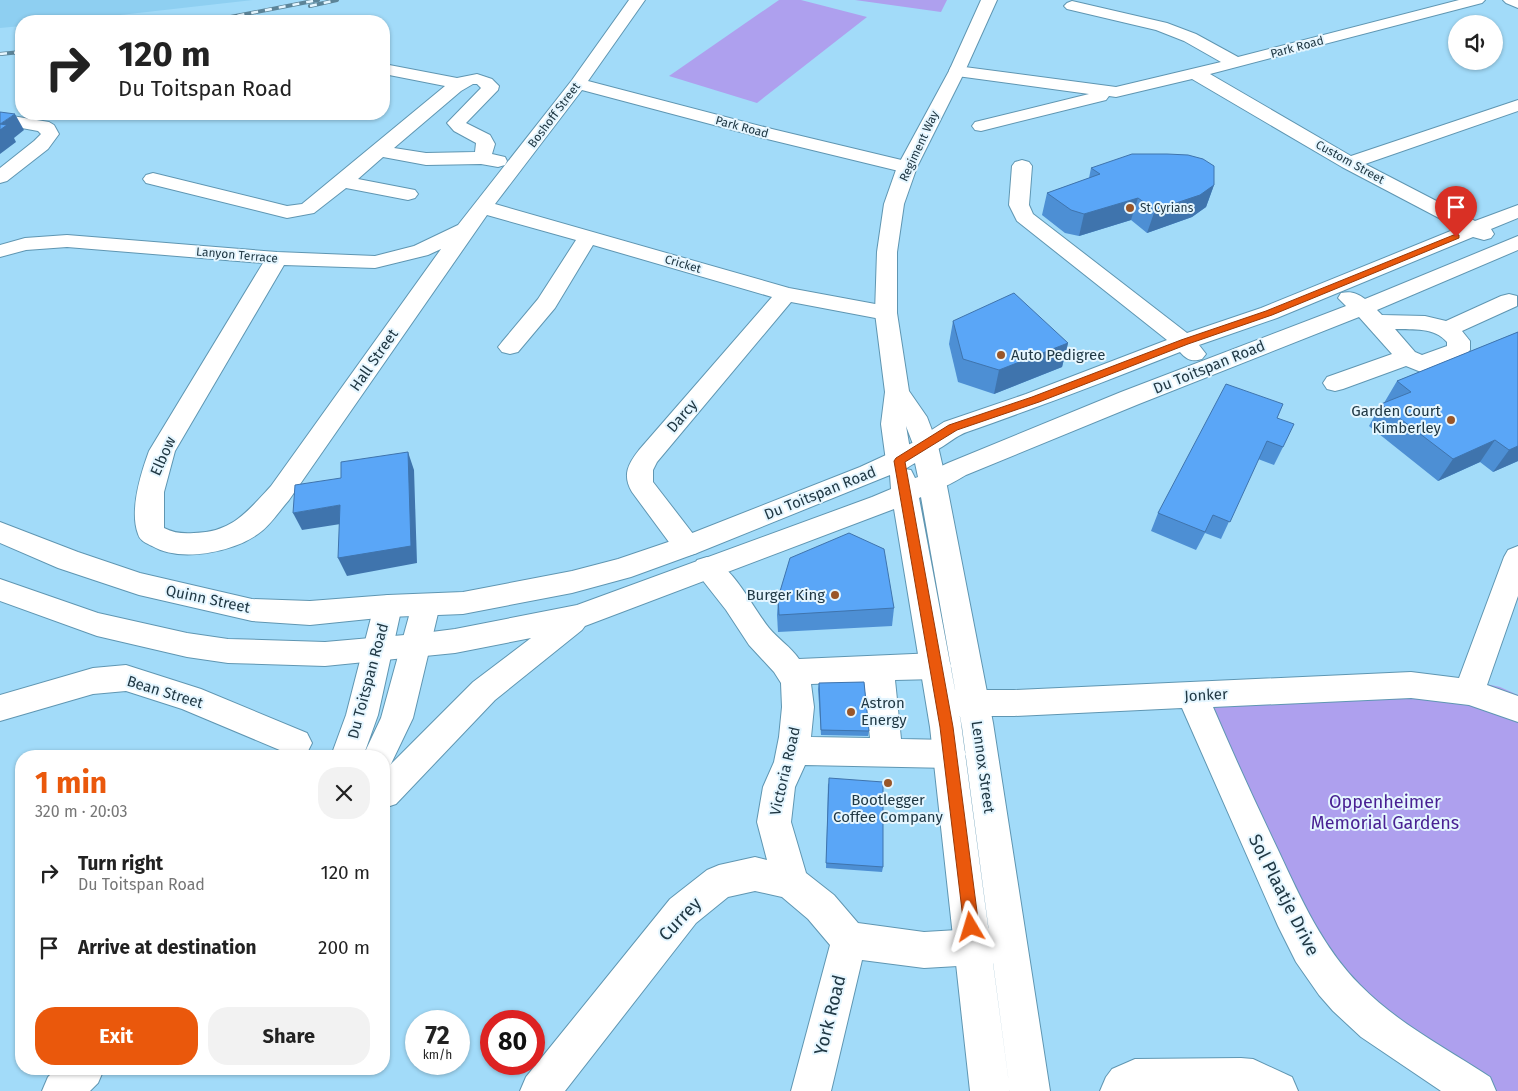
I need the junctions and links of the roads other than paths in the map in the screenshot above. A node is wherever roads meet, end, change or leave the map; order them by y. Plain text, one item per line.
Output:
1 (636, 0) edge
2 (989, 0) edge
3 (1511, 0) edge
4 (1470, 1) edge
5 (1518, 3) edge
6 (1406, 4) dead end
7 (1072, 6) dead end
8 (1422, 13) junction
9 (1236, 63) junction
10 (956, 70) junction
11 (390, 71) edge
12 (1194, 73) junction
13 (1040, 82) junction
14 (458, 84) junction
15 (578, 84) junction
16 (1116, 92) junction
17 (1518, 105) edge
18 (1053, 107) junction
19 (0, 119) edge
20 (982, 126) dead end
21 (381, 151) junction
22 (481, 158) junction
23 (1349, 163) junction
24 (517, 164) junction
25 (1022, 166) dead end
26 (907, 167) junction
27 (0, 178) edge
28 (153, 179) dead end
29 (344, 182) junction
30 (408, 194) dead end
31 (482, 207) junction
32 (1518, 211) edge
33 (467, 227) junction
34 (1474, 229) junction
35 (588, 237) junction
36 (1512, 244) edge
37 (0, 251) edge
38 (277, 258) junction
39 (1333, 286) junction
40 (786, 294) junction
41 (1509, 301) dead end
42 (886, 314) junction
43 (1369, 315) junction
44 (1448, 329) junction
45 (1184, 342) junction
46 (510, 347) dead end
47 (1407, 357) junction
48 (1205, 369) junction
49 (1334, 383) dead end
50 (897, 392) junction
51 (925, 446) junction
52 (899, 461) junction
53 (933, 482) junction
54 (280, 493) joint
55 (905, 494) junction
56 (0, 532) edge
57 (687, 546) junction
58 (1518, 557) edge
59 (707, 568) junction
60 (0, 590) edge
61 (426, 605) junction
62 (388, 606) junction
63 (579, 616) junction
64 (416, 646) junction
65 (378, 650) junction
66 (936, 666) junction
67 (878, 668) junction
68 (791, 672) junction
69 (1469, 692) junction
70 (1192, 696) junction
71 (958, 703) junction
72 (1, 709) edge
73 (1518, 709) edge
74 (296, 743) dead end
75 (349, 750) edge
76 (382, 750) edge
77 (792, 750) junction
78 (888, 753) junction
79 (950, 754) junction
80 (390, 787) edge
81 (791, 883) junction
82 (849, 940) junction
83 (992, 946) junction
84 (78, 1075) edge
85 (62, 1091) edge
86 (540, 1091) edge
87 (811, 1091) edge
88 (990, 1091) edge
89 (1030, 1091) edge
90 (1120, 1091) edge
91 (1278, 1091) edge
92 (1476, 1091) edge

1 - 15 main road, Boshoff Street
2 - 10 main road, Regiment Way
3 - 5 main road
4 - 8 main road, Park Road
6 - 8 main road
7 - 9 main road
8 - 9 main road, Park Road
9 - 12 main road, Park Road
10 - 13 main road, Park Road
10 - 26 main road, Regiment Way
11 - 14 main road
12 - 16 main road, Park Road
12 - 23 main road, Custom Street
13 - 16 main road, Park Road
13 - 18 main road
14 - 21 main road
14 - 22 main road
15 - 24 main road, Boshoff Street
15 - 26 main road, Park Road
16 - 18 main road, Park Road
17 - 23 main road
18 - 20 main road, Park Road
19 - 27 main road
21 - 22 main road
21 - 29 main road
22 - 24 main road
23 - 34 main road, Custom Street
24 - 31 main road, Boshoff Street
25 - 45 main road
26 - 42 main road, Regiment Way
28 - 29 main road
29 - 30 main road
31 - 33 main road, Boshoff Street
31 - 35 main road, Cricket
32 - 34 main road, Du Toitspan Road
33 - 38 main road, Lanyon Terrace
33 - 54 main road, Hall Street
34 - 36 main road, Custom Street
34 - 39 main road, Du Toitspan Road
35 - 40 main road, Cricket
35 - 46 main road
36 - 43 main road, Du Toitspan Road
37 - 38 main road, Lanyon Terrace
38 - 54 main road, Elbow
39 - 43 main road
39 - 45 main road, Du Toitspan Road
40 - 42 main road, Cricket
40 - 57 main road, Darcy
41 - 44 main road
42 - 50 main road, Regiment Way
43 - 44 main road
43 - 47 main road
43 - 48 main road, Du Toitspan Road
44 - 47 main road
45 - 48 main road
45 - 51 main road, Du Toitspan Road
47 - 49 main road
48 - 53 main road, Du Toitspan Road
50 - 51 main road, Regiment Way
50 - 52 main road, Regiment Way
51 - 52 main road, Du Toitspan Road
51 - 53 main road, Lennox Street
52 - 55 main road, Lennox Street
52 - 57 main road, Du Toitspan Road
53 - 55 main road, Du Toitspan Road
53 - 71 main road, Lennox Street
55 - 59 main road, Du Toitspan Road
55 - 66 main road, Lennox Street
56 - 62 main road, Quinn Street
57 - 61 main road, Du Toitspan Road
58 - 69 main road
59 - 63 main road, Du Toitspan Road
59 - 68 main road, Victoria Road
60 - 65 main road
61 - 62 main road, Quinn Street
61 - 64 main road
62 - 65 main road, Du Toitspan Road
63 - 64 main road, Du Toitspan Road
63 - 80 main road
64 - 65 main road
64 - 76 main road
65 - 75 main road, Du Toitspan Road
66 - 67 main road
66 - 71 main road, Lennox Street
67 - 68 main road
67 - 78 main road
68 - 77 main road, Victoria Road
69 - 70 main road, Jonker
69 - 73 main road
70 - 71 main road, Jonker
70 - 92 main road, Sol Plaatje Drive
71 - 79 main road, Lennox Street
71 - 83 main road, Lennox Street
72 - 74 main road, Bean Street
77 - 78 main road
77 - 81 main road, Victoria Road
78 - 79 main road
79 - 83 main road, Lennox Street
81 - 82 main road, Currey
81 - 86 main road, Currey
82 - 83 main road
82 - 87 main road, York Road
83 - 88 main road, Lennox Street
83 - 89 main road, Lennox Street
84 - 85 main road
90 - 91 main road

